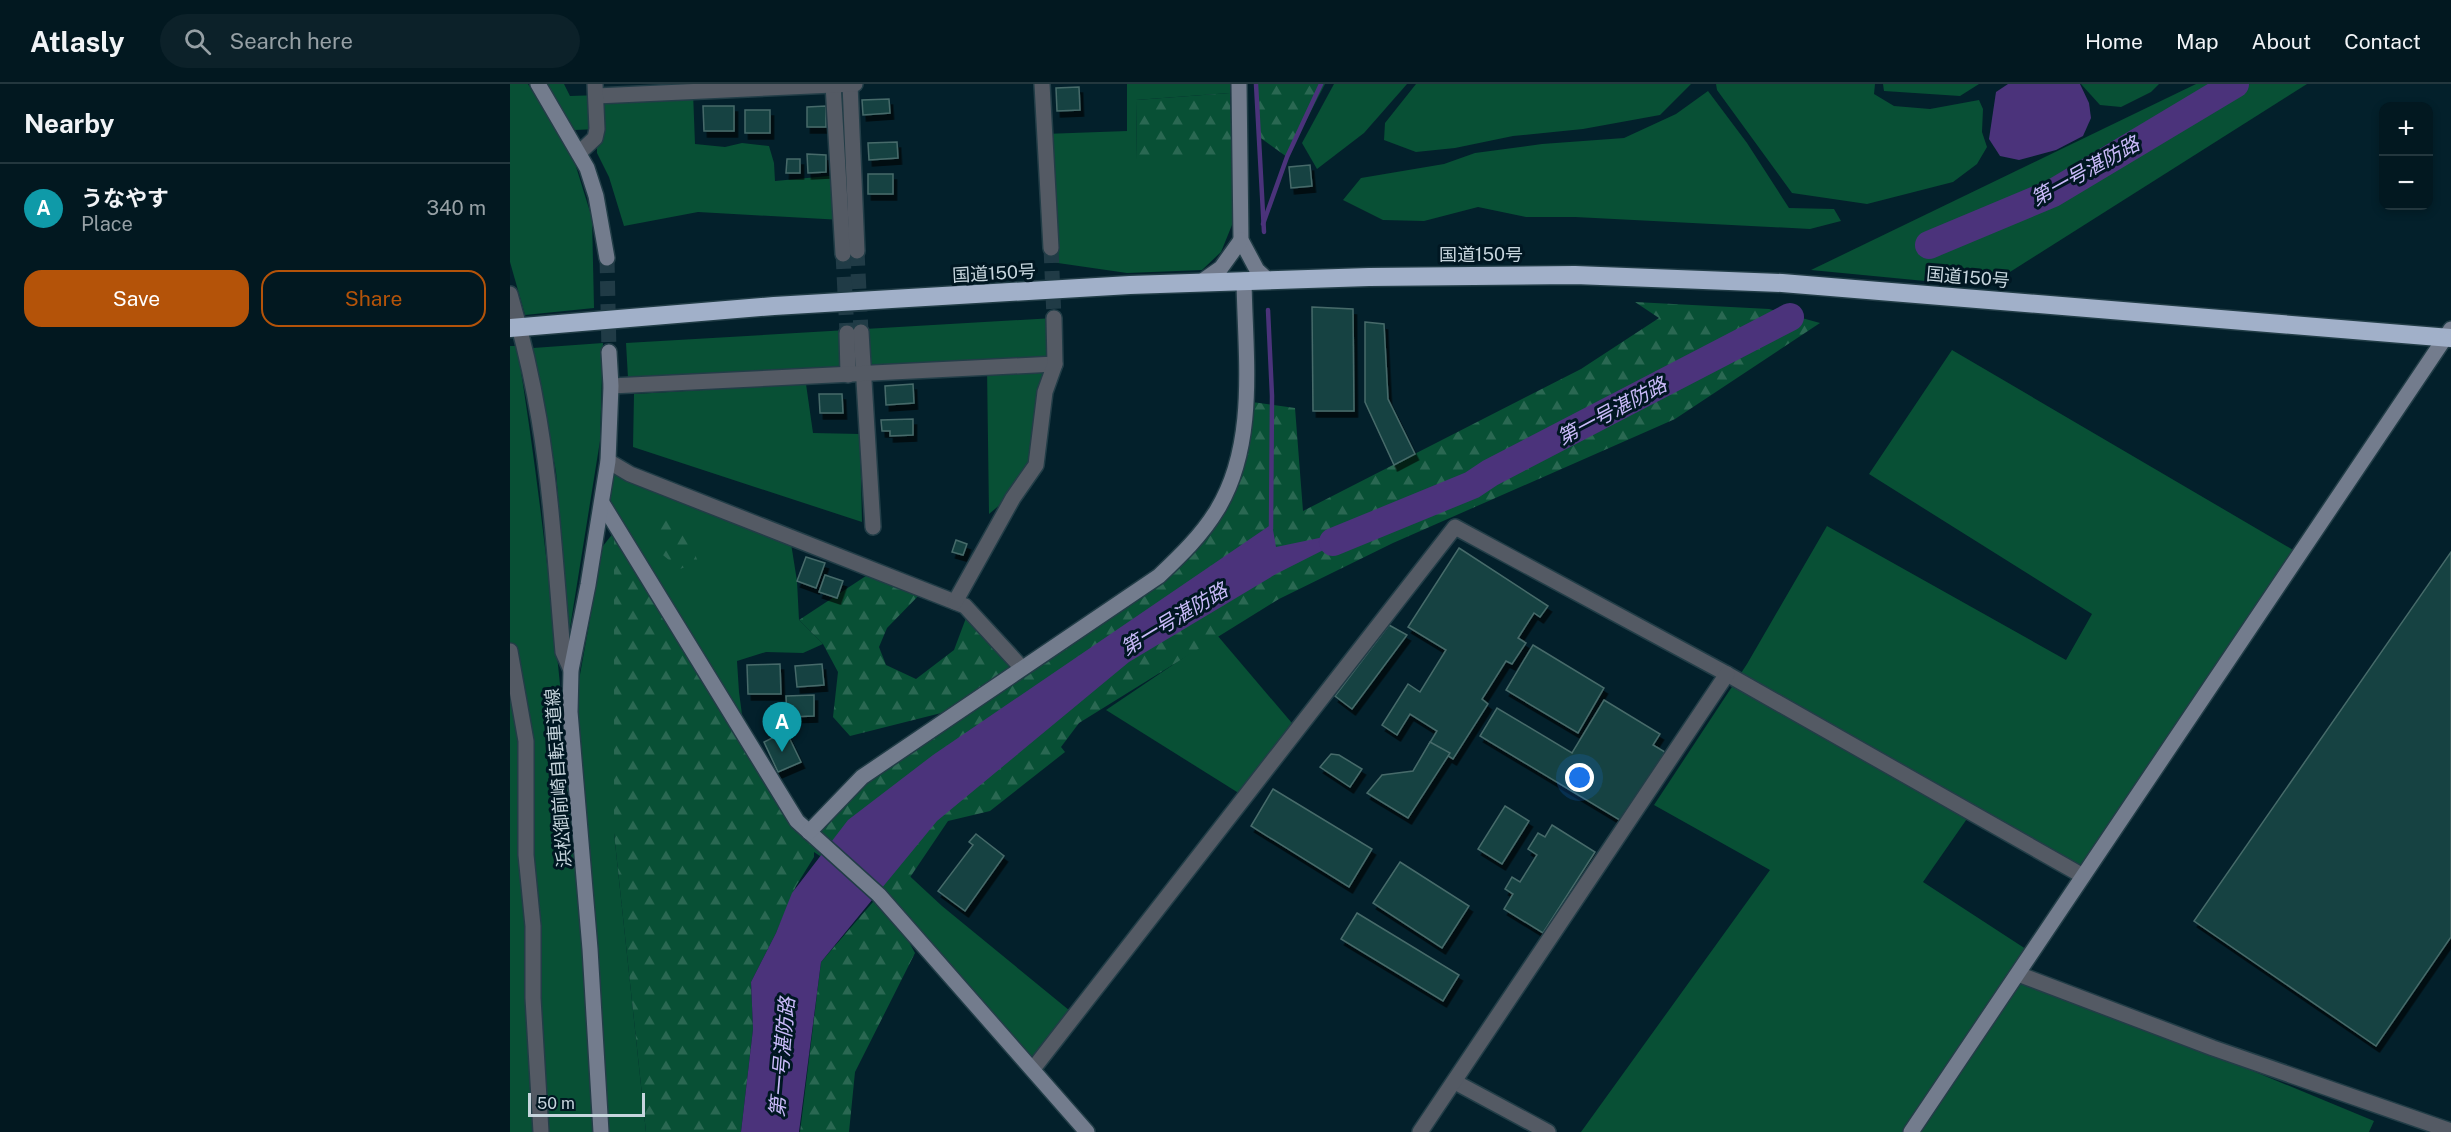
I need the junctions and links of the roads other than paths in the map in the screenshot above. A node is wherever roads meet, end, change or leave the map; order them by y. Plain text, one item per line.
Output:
1 (538, 84) edge
2 (850, 84) edge
3 (855, 84) edge
4 (1042, 84) edge
5 (1239, 84) edge
6 (833, 85) edge
7 (595, 90) edge
8 (579, 153) junction
9 (1241, 240) junction
10 (1051, 248) tunnel mouth
11 (607, 258) tunnel mouth
12 (1244, 280) junction
13 (1268, 280) junction
14 (1201, 282) junction
15 (510, 294) edge
16 (1054, 318) tunnel mouth
17 (515, 328) edge
18 (2449, 335) edge
19 (609, 352) tunnel mouth
20 (1055, 364) junction
21 (864, 374) junction
22 (848, 375) junction
23 (611, 386) junction
24 (608, 461) junction
25 (602, 503) junction
26 (873, 527) dead end
27 (954, 602) junction
28 (510, 651) edge
29 (1022, 668) junction
30 (571, 670) junction
31 (1727, 674) junction
32 (809, 832) junction
33 (2084, 876) junction
34 (2018, 974) junction
35 (1033, 1069) junction
36 (1455, 1082) junction
37 (2451, 1131) edge
38 (541, 1132) edge
39 (601, 1132) edge
40 (1087, 1132) edge
41 (1420, 1132) edge
42 (1548, 1132) edge
43 (1911, 1132) edge

1 - 8 street
2 - 3 street
2 - 6 street
2 - 6 street
4 - 10 street
5 - 9 street
6 - 7 street
7 - 8 street
8 - 11 street
9 - 13 street
9 - 14 street
12 - 13 highway, 国道150号
12 - 14 highway, 国道150号
12 - 29 street
13 - 18 highway, 国道150号
14 - 17 highway, 国道150号
15 - 17 street
16 - 20 street
17 - 30 street
18 - 33 street
19 - 23 street, 浜松御前崎自転車道線
20 - 21 street
20 - 27 street
21 - 22 street
21 - 22 street
21 - 26 street
22 - 23 street
23 - 24 street, 浜松御前崎自転車道線
24 - 25 street, 浜松御前崎自転車道線
24 - 27 street
25 - 30 street, 浜松御前崎自転車道線
25 - 32 street
27 - 29 street
28 - 38 street
29 - 32 street
30 - 39 street, 浜松御前崎自転車道線
31 - 33 street
31 - 35 street
31 - 36 street
32 - 35 street
33 - 34 street
34 - 37 street
34 - 43 street
35 - 40 street
36 - 41 street
36 - 42 street

